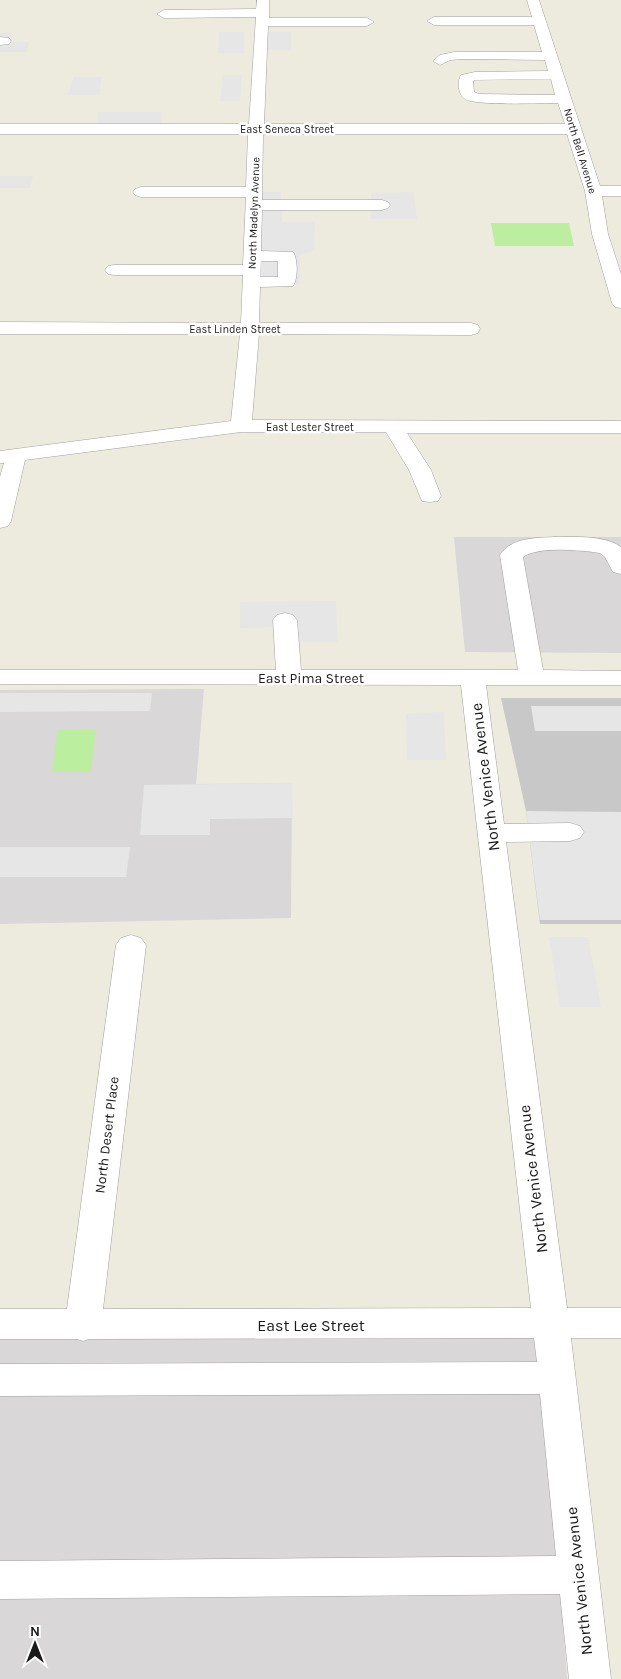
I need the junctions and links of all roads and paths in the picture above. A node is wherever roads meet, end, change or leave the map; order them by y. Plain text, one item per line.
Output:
1 (533, 0) edge
2 (262, 12) edge
3 (164, 14) dead end
4 (434, 21) dead end
5 (539, 21) junction
6 (367, 22) dead end
7 (550, 56) junction
8 (440, 61) dead end
9 (556, 75) junction
10 (564, 99) junction
11 (256, 128) junction
12 (0, 129) edge
13 (573, 129) junction
14 (274, 189) dead end
15 (593, 191) junction
16 (621, 191) edge
17 (141, 192) dead end
18 (254, 195) junction
19 (382, 205) dead end
20 (252, 264) junction
21 (114, 270) dead end
22 (621, 303) edge
23 (0, 328) edge
24 (250, 329) junction
25 (471, 329) dead end
26 (242, 426) junction
27 (393, 427) junction
28 (621, 427) edge
29 (8, 456) edge
30 (430, 496) dead end
31 (0, 521) edge
32 (621, 567) edge
33 (286, 620) dead end
34 (0, 678) edge
35 (289, 678) junction
36 (532, 678) junction
37 (621, 678) edge
38 (473, 679) junction
39 (570, 832) dead end
40 (492, 833) junction
41 (131, 945) dead end
42 (621, 1323) edge
43 (551, 1324) junction
44 (83, 1326) junction
45 (1, 1328) edge
46 (557, 1378) junction
47 (0, 1380) edge
48 (579, 1575) junction
49 (0, 1580) edge
50 (590, 1679) edge

1 - 5 street, North Bell Avenue
2 - 3 street
2 - 6 street
2 - 11 street, North Madelyn Avenue
4 - 5 street
5 - 7 street, North Bell Avenue
7 - 8 street
7 - 9 street, North Bell Avenue
9 - 10 street, North Bell Avenue
9 - 10 street
10 - 13 street, North Bell Avenue
11 - 12 street, East Seneca Street
11 - 13 street, East Seneca Street
11 - 18 street, North Madelyn Avenue
13 - 15 street, North Bell Avenue
14 - 18 street
15 - 16 street
15 - 22 street, North Bell Avenue
17 - 18 street
18 - 19 street
18 - 20 street, North Madelyn Avenue
20 - 21 street
20 - 24 street, North Madelyn Avenue
23 - 24 street, East Linden Street
24 - 25 street, East Linden Street
24 - 26 street, North Madelyn Avenue
26 - 27 street, East Lester Street
26 - 29 street, East Lester Street
27 - 28 street, East Lester Street
27 - 30 street
29 - 31 street
32 - 36 street
33 - 35 street
34 - 35 street, East Pima Street
35 - 38 street, East Pima Street
36 - 37 street, East Pima Street
36 - 38 street, East Pima Street
38 - 40 street, North Venice Avenue
39 - 40 street
40 - 43 street, North Venice Avenue
41 - 44 street, North Desert Place
42 - 43 street, East Lee Street
43 - 44 street, East Lee Street
43 - 46 street, North Venice Avenue
44 - 45 street, East Lee Street
46 - 47 street
46 - 48 street, North Venice Avenue
48 - 49 street
48 - 50 street, North Venice Avenue

